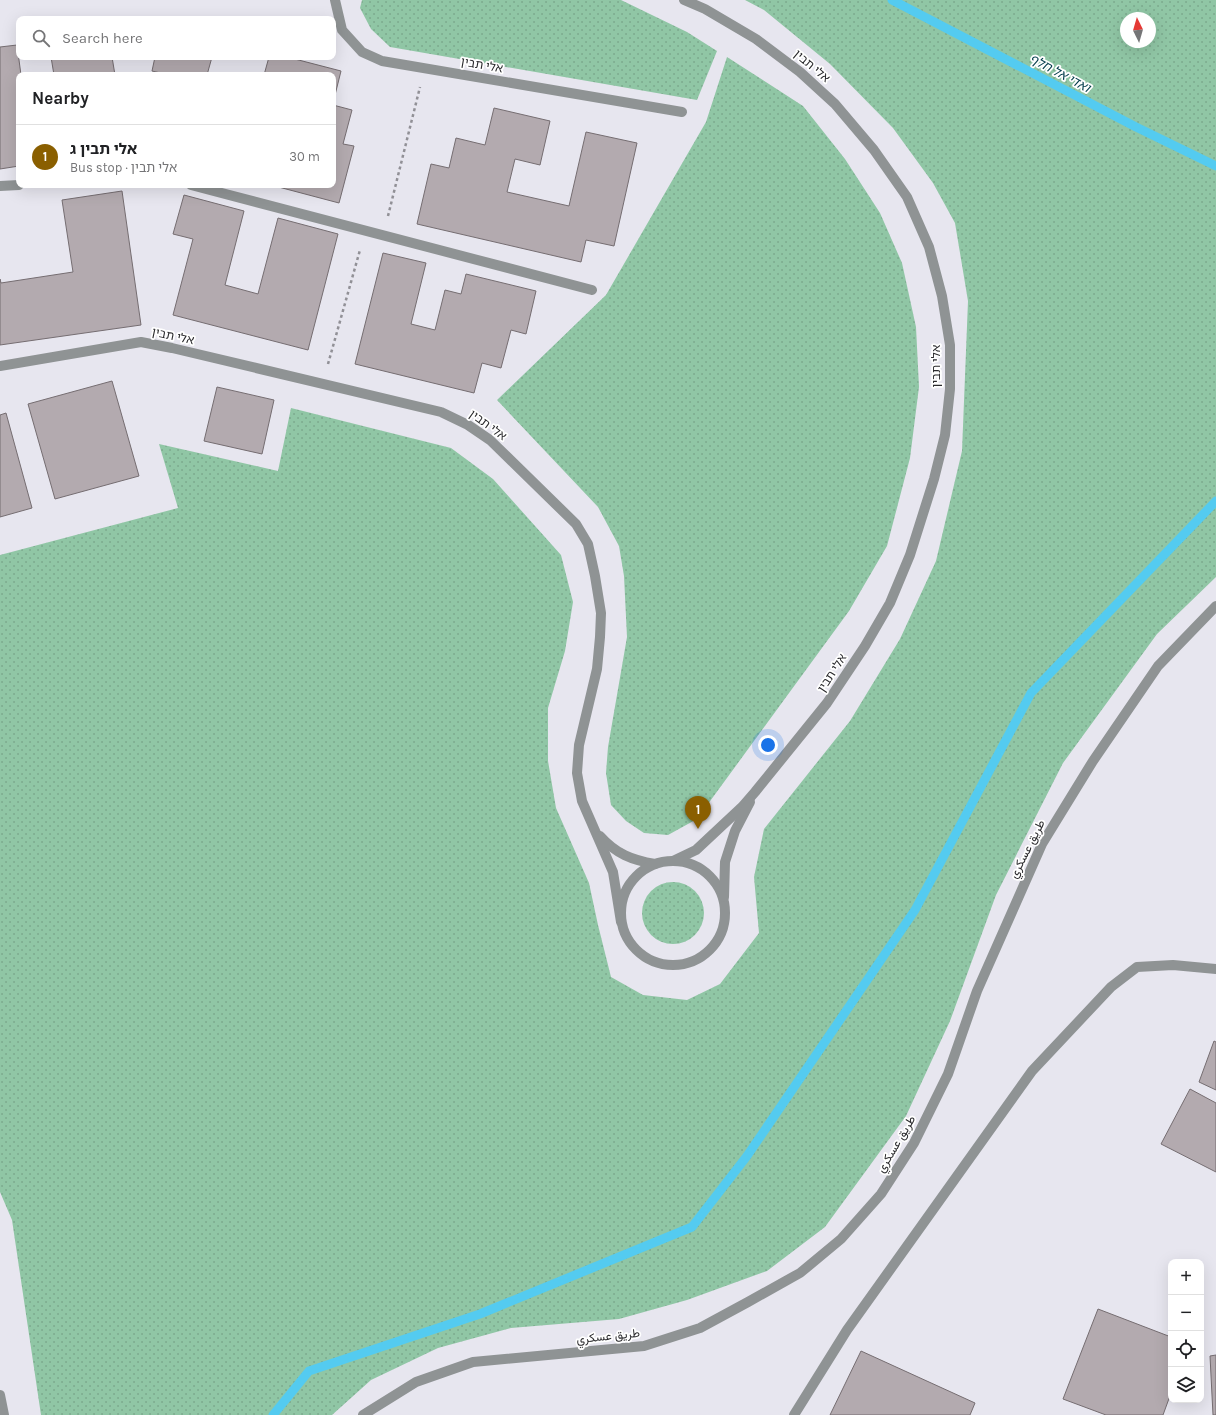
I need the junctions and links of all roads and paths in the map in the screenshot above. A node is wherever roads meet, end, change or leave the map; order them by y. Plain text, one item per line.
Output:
1 (335, 0) edge
2 (684, 0) edge
3 (425, 68) junction
4 (682, 112) dead end
5 (16, 185) edge
6 (0, 186) edge
7 (203, 188) edge
8 (365, 230) junction
9 (383, 236) junction
10 (592, 290) dead end
11 (0, 366) edge
12 (323, 384) junction
13 (1216, 606) edge
14 (755, 792) junction
15 (596, 832) junction
16 (673, 861) junction
17 (655, 864) junction
18 (724, 904) junction
19 (621, 922) junction
20 (1216, 969) edge
21 (0, 1395) edge
22 (4, 1415) edge
23 (363, 1415) edge
24 (794, 1415) edge

1 - 3 street, אלי תבין
2 - 14 street, אלי תבין
3 - 4 street, אלי תבין
3 - 9 path
5 - 6 street
7 - 8 street
8 - 9 street
8 - 12 path
9 - 10 street
11 - 12 street, אלי תבין
12 - 15 street, אלי תבין
13 - 23 street, طريق عسكري
14 - 16 street, אלי תבין
14 - 18 street, אלי תבין
15 - 17 street, אלי תבין
15 - 19 street, אלי תבין
16 - 17 street
16 - 18 street
17 - 19 street
18 - 19 street
20 - 24 street
21 - 22 street

